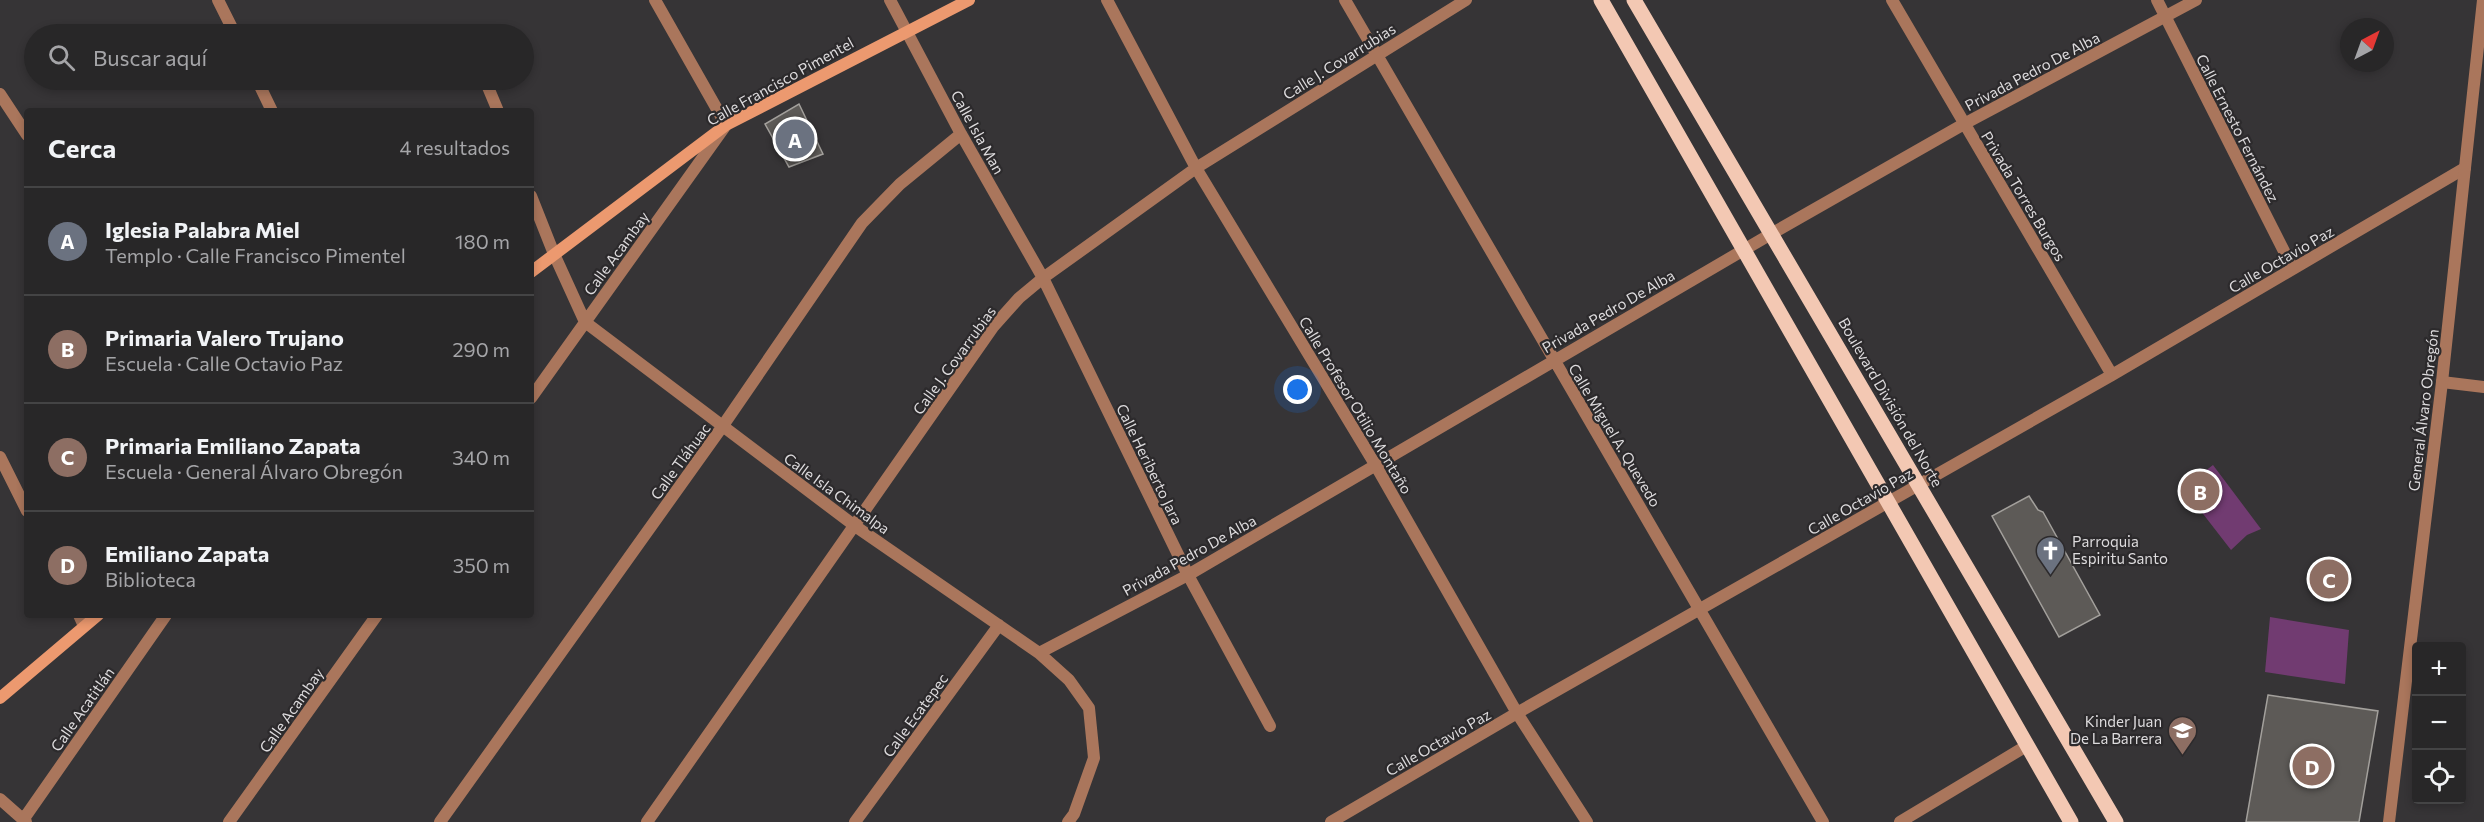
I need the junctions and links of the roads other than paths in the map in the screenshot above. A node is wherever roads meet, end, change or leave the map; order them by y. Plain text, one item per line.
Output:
1 (218, 0) edge
2 (655, 0) edge
3 (890, 0) edge
4 (969, 0) edge
5 (1107, 0) edge
6 (1345, 0) edge
7 (1466, 0) edge
8 (1601, 0) edge
9 (1634, 0) edge
10 (1892, 0) edge
11 (2157, 0) edge
12 (2196, 0) edge
13 (2483, 0) edge
14 (2483, 15) edge
15 (2164, 17) junction
16 (230, 24) edge
17 (906, 31) junction
18 (1376, 56) junction
19 (262, 90) edge
20 (489, 90) edge
21 (0, 94) edge
22 (271, 108) edge
23 (497, 108) edge
24 (1964, 124) junction
25 (726, 125) junction
26 (24, 130) edge
27 (961, 134) junction
28 (1196, 168) junction
29 (2465, 168) junction
30 (534, 203) edge
31 (1771, 234) junction
32 (1744, 250) junction
33 (554, 254) junction
34 (2293, 269) junction
35 (534, 270) edge
36 (1043, 278) junction
37 (585, 322) junction
38 (1553, 360) junction
39 (2112, 375) junction
40 (2442, 382) junction
41 (2484, 387) edge
42 (534, 394) edge
43 (722, 427) junction
44 (0, 457) edge
45 (1376, 466) junction
46 (1918, 485) junction
47 (1889, 502) junction
48 (24, 506) edge
49 (855, 526) junction
50 (1188, 575) junction
51 (1701, 610) junction
52 (164, 618) edge
53 (374, 618) edge
54 (81, 620) edge
55 (999, 625) junction
56 (1039, 653) junction
57 (0, 698) edge
58 (1517, 713) junction
59 (1270, 726) dead end
60 (2028, 745) junction
61 (0, 800) edge
62 (1073, 819) edge
63 (24, 821) edge
64 (229, 822) edge
65 (440, 822) edge
66 (647, 822) edge
67 (855, 822) edge
68 (1331, 822) edge
69 (1587, 822) edge
70 (1823, 822) edge
71 (1900, 822) edge
72 (2071, 822) edge
73 (2116, 822) edge
74 (2389, 822) edge

1 - 16 street
2 - 25 street
3 - 17 street, Calle Isla Man
4 - 17 main road, Calle Francisco Pimentel
5 - 28 street, Calle Profesor Otilio Montaño
6 - 18 street, Calle Miguel A. Quevedo
7 - 18 street, Calle J. Covarrubias
8 - 32 main road
9 - 31 main road, Boulevard División del Norte
10 - 24 street, Privada Torres Burgos
11 - 15 street, Calle Ernesto Fernández
12 - 15 street, Privada Pedro De Alba
13 - 14 street, General Álvaro Obregón
14 - 29 street, General Álvaro Obregón
15 - 24 street, Privada Pedro De Alba
15 - 34 street, Calle Ernesto Fernández
17 - 25 main road, Calle Francisco Pimentel
17 - 27 street, Calle Isla Man
18 - 28 street, Calle J. Covarrubias
18 - 38 street, Calle Miguel A. Quevedo
19 - 22 street
20 - 23 street
21 - 26 street
24 - 31 street, Privada Pedro De Alba
24 - 39 street, Privada Torres Burgos
25 - 33 main road, Calle Francisco Pimentel
25 - 37 street, Calle Acambay
27 - 36 street, Calle Isla Man
27 - 43 street, Calle Tláhuac
28 - 36 street, Calle J. Covarrubias
28 - 45 street, Calle Profesor Otilio Montaño
29 - 34 street, Calle Octavio Paz
29 - 40 street, General Álvaro Obregón
30 - 33 street, Calle Isla Chimalpa
31 - 32 street, Privada Pedro De Alba
31 - 46 main road, Boulevard División del Norte
32 - 38 street, Privada Pedro De Alba
32 - 47 main road
33 - 35 main road, Calle Francisco Pimentel
33 - 37 street, Calle Isla Chimalpa
34 - 39 street, Calle Octavio Paz
36 - 49 street, Calle J. Covarrubias
36 - 50 street, Calle Heriberto Jara
37 - 42 street, Calle Acambay
37 - 43 street, Calle Isla Chimalpa
38 - 45 street, Privada Pedro De Alba
38 - 51 street, Calle Miguel A. Quevedo
39 - 46 street, Calle Octavio Paz
40 - 41 street
40 - 74 street, General Álvaro Obregón
43 - 49 street, Calle Isla Chimalpa
43 - 65 street, Calle Tláhuac
44 - 48 street
45 - 50 street, Privada Pedro De Alba
45 - 58 street, Calle Profesor Otilio Montaño
46 - 47 street, Calle Octavio Paz
46 - 73 main road, Boulevard División del Norte
47 - 51 street, Calle Octavio Paz
47 - 60 main road
49 - 55 street, Calle Isla Chimalpa
49 - 66 street, Calle J. Covarrubias
50 - 56 street, Privada Pedro De Alba
50 - 59 street, Calle Heriberto Jara
51 - 58 street, Calle Octavio Paz
51 - 70 street, Calle Miguel A. Quevedo
52 - 63 street, Calle Acatitlán
53 - 64 street, Calle Acambay
54 - 57 main road
55 - 56 street, Calle Isla Chimalpa
55 - 67 street, Calle Ecatepec
56 - 62 street, Calle Isla Chimalpa
58 - 68 street, Calle Octavio Paz
58 - 69 street, Calle Profesor Otilio Montaño
60 - 71 street
60 - 72 main road
61 - 63 street

